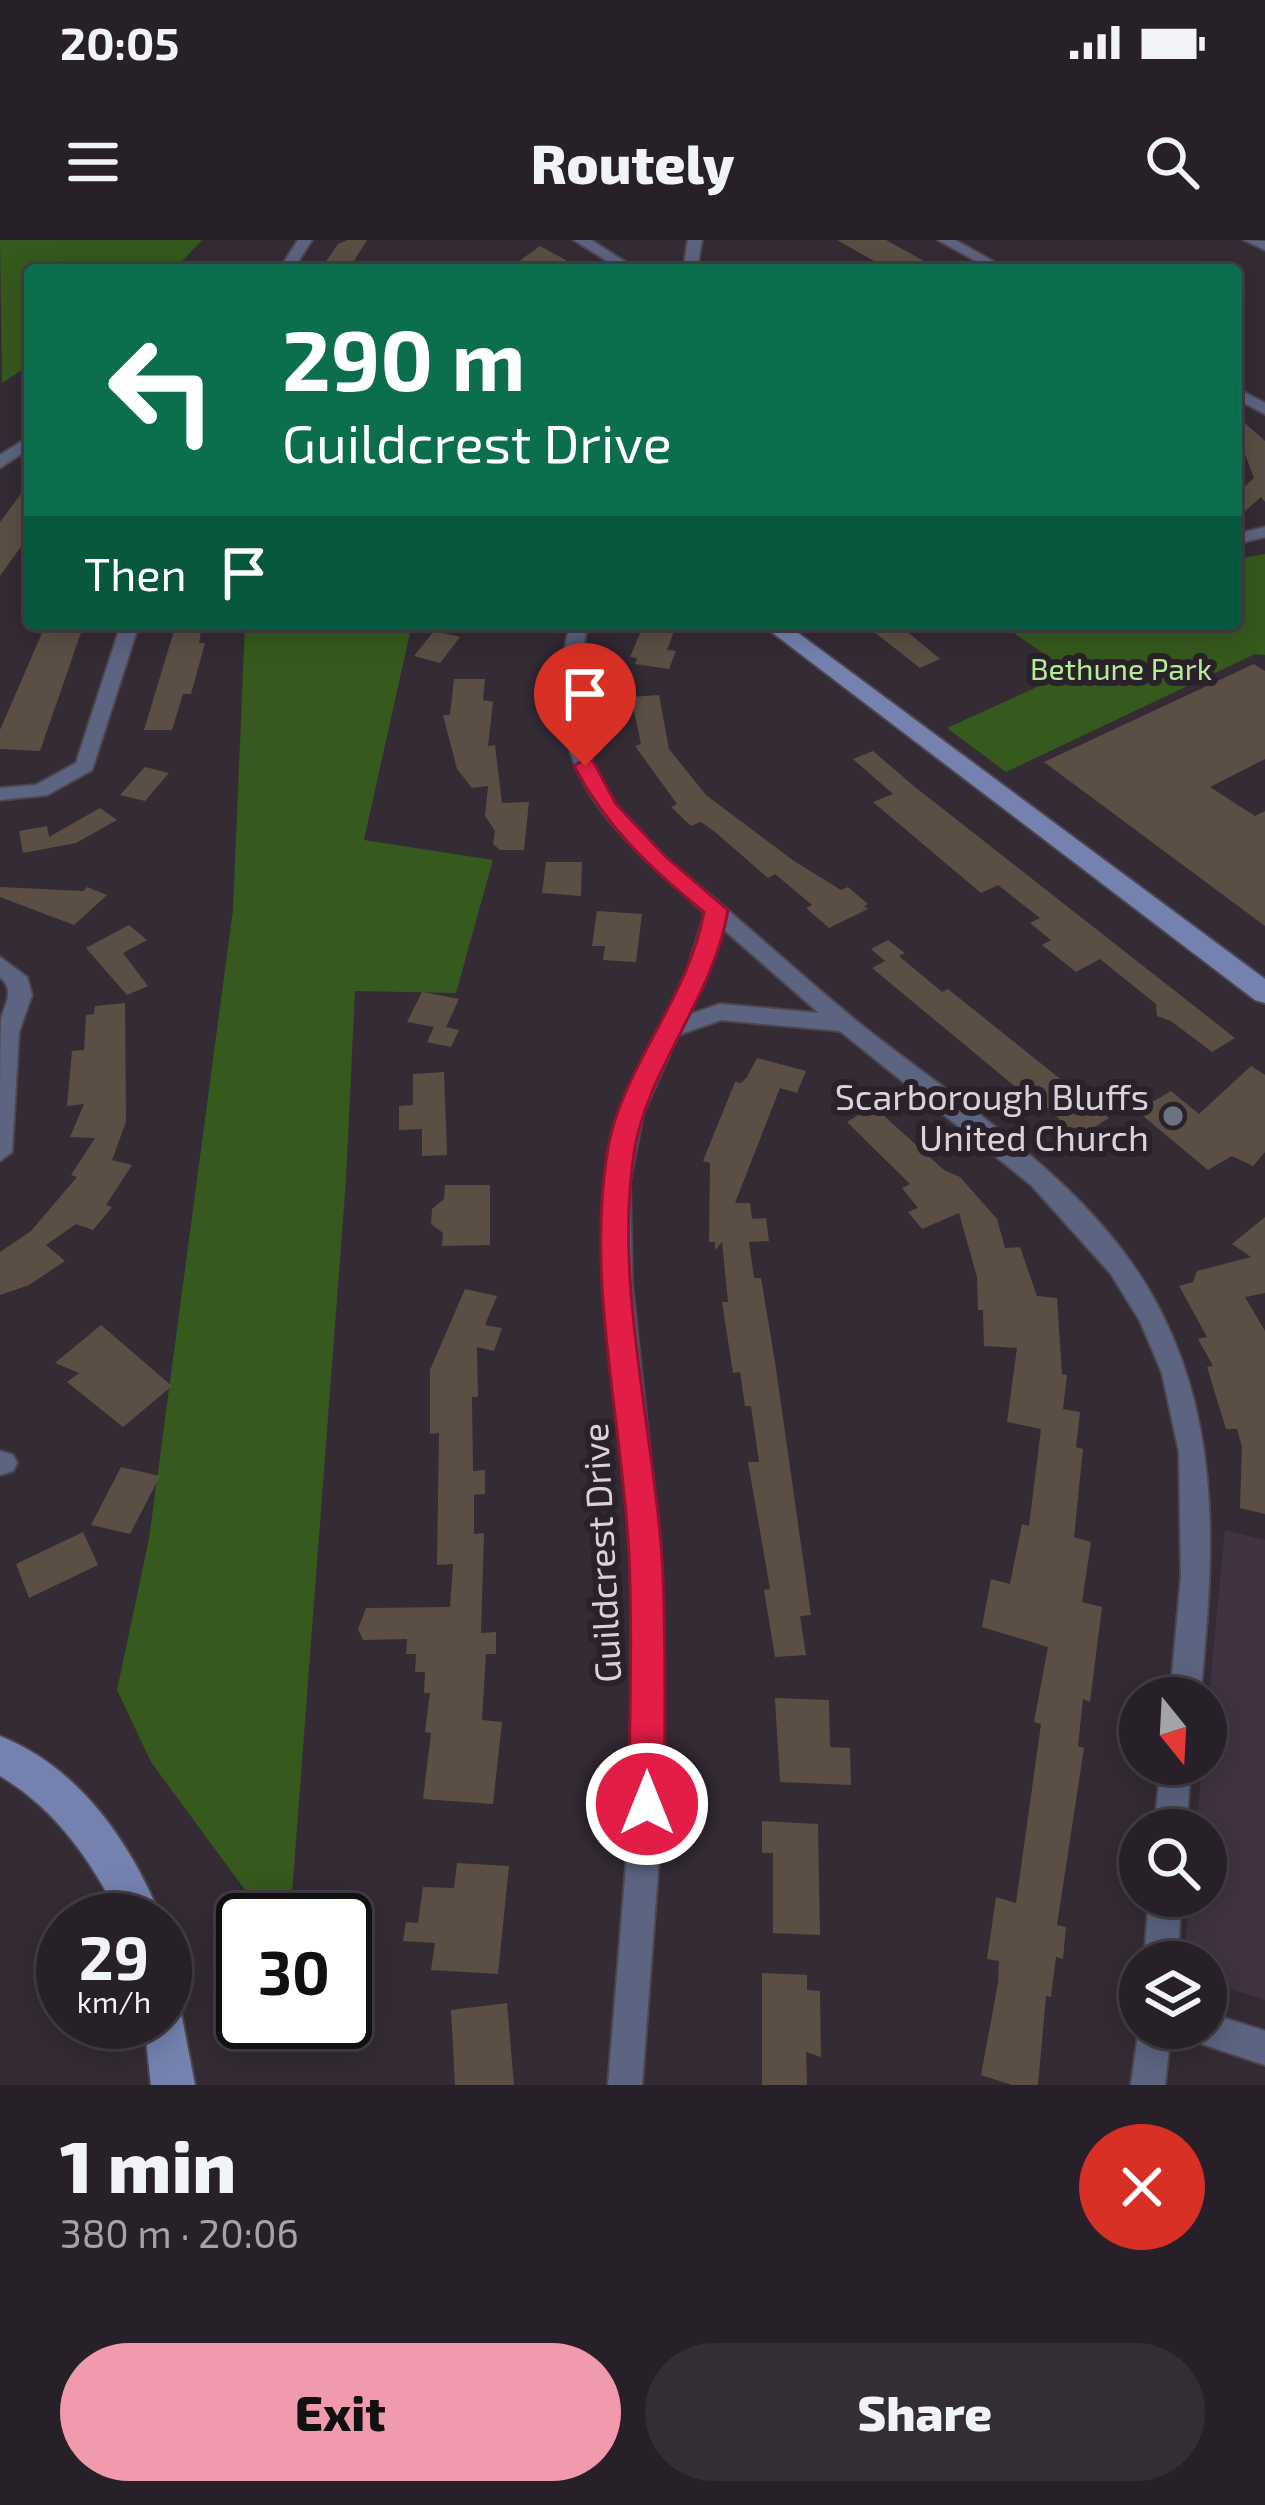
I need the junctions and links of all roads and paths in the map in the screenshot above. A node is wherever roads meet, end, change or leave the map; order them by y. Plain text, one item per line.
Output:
1 (581, 240) edge
2 (945, 240) edge
3 (1251, 240) edge
4 (1265, 246) edge
5 (621, 264) edge
6 (991, 264) edge
7 (128, 630) edge
8 (578, 630) edge
9 (780, 630) edge
10 (0, 794) edge
11 (716, 910) junction
12 (0, 964) edge
13 (1265, 993) edge
14 (847, 1024) junction
15 (674, 1028) junction
16 (0, 1152) edge
17 (1187, 1677) edge
18 (0, 1755) edge
19 (129, 1893) edge
20 (1227, 2036) edge
21 (1265, 2048) edge
22 (168, 2049) edge
23 (1152, 2049) edge
24 (173, 2085) edge
25 (625, 2085) edge
26 (1148, 2085) edge

1 - 5 street
2 - 6 street
3 - 4 street
7 - 10 street
8 - 11 street
9 - 13 street
11 - 14 street
11 - 15 street, Guildcrest Drive
12 - 16 street
14 - 15 street
14 - 17 street
15 - 25 street, Guildcrest Drive
18 - 19 street
20 - 21 street
22 - 24 street
23 - 26 street

